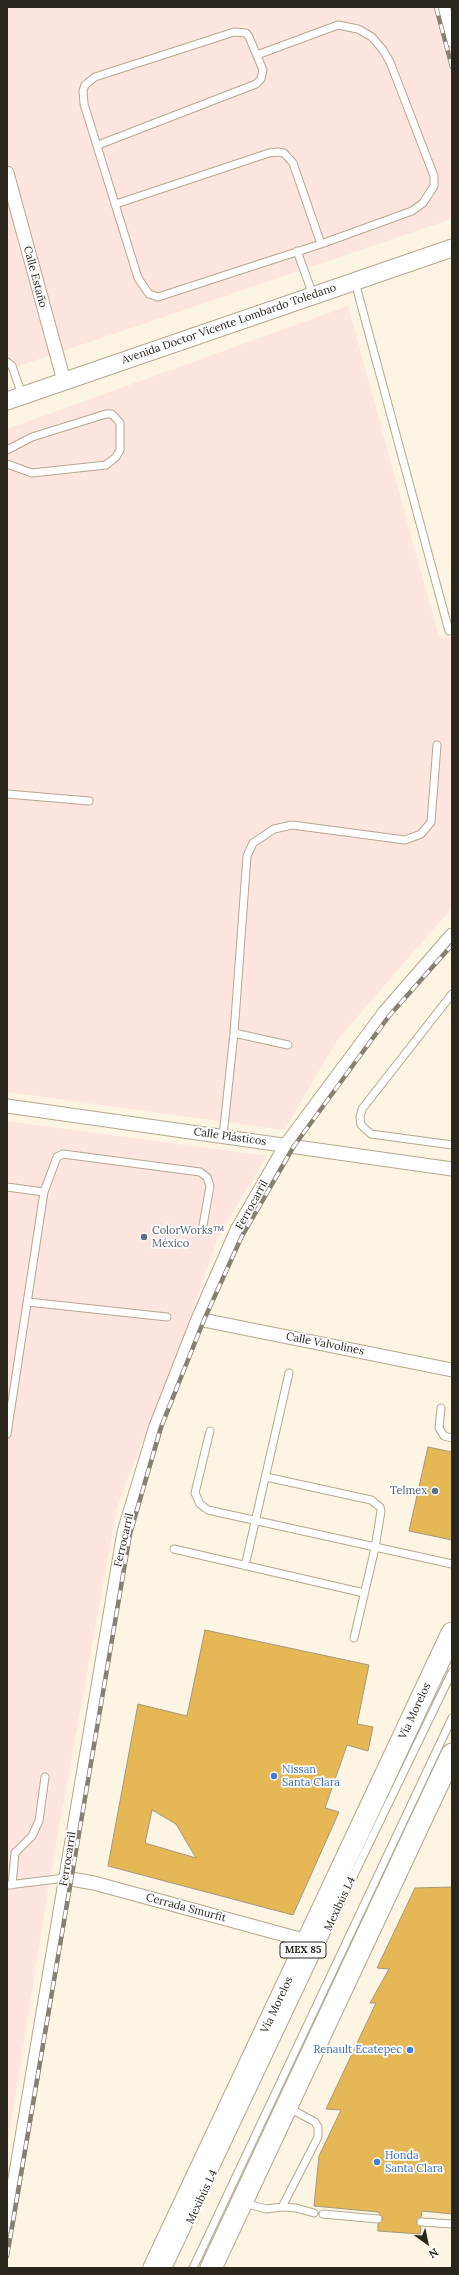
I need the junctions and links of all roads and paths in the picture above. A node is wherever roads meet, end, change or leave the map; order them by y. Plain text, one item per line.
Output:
1 (443, 7) edge
2 (452, 40) edge
3 (257, 55) junction
4 (98, 145) junction
5 (7, 173) edge
6 (116, 204) junction
7 (321, 244) junction
8 (452, 248) edge
9 (297, 251) junction
10 (355, 281) junction
11 (313, 295) junction
12 (7, 362) edge
13 (64, 381) junction
14 (15, 398) edge
15 (7, 450) edge
16 (7, 464) edge
17 (448, 631) dead end
18 (437, 745) dead end
19 (7, 794) edge
20 (89, 801) dead end
21 (452, 935) edge
22 (452, 994) edge
23 (234, 1033) junction
24 (288, 1045) dead end
25 (7, 1106) edge
26 (224, 1136) junction
27 (286, 1145) junction
28 (452, 1145) edge
29 (452, 1169) edge
30 (7, 1187) edge
31 (44, 1192) junction
32 (202, 1231) dead end
33 (28, 1302) junction
34 (167, 1317) dead end
35 (198, 1319) junction
36 (452, 1370) edge
37 (289, 1373) dead end
38 (441, 1408) dead end
39 (210, 1430) dead end
40 (7, 1434) edge
41 (452, 1438) edge
42 (266, 1477) junction
43 (256, 1521) junction
44 (375, 1548) junction
45 (174, 1549) dead end
46 (452, 1564) edge
47 (245, 1566) junction
48 (364, 1593) junction
49 (452, 1633) edge
50 (354, 1638) dead end
51 (452, 1672) edge
52 (452, 1718) edge
53 (452, 1754) edge
54 (45, 1777) dead end
55 (65, 1878) junction
56 (9, 1885) edge
57 (307, 1941) junction
58 (287, 2107) junction
59 (242, 2203) junction
60 (282, 2207) junction
61 (314, 2213) dead end
62 (323, 2214) dead end
63 (378, 2219) dead end
64 (421, 2222) dead end
65 (452, 2224) edge
66 (7, 2226) edge
67 (154, 2268) edge
68 (168, 2268) edge
69 (193, 2268) edge
70 (211, 2268) edge

1 - 2 street
3 - 4 lane
3 - 4 lane
3 - 7 lane
4 - 6 lane
5 - 13 street, Calle Estaño
6 - 7 lane
6 - 9 lane
7 - 9 lane
8 - 10 street, Avenida Doctor Vicente Lombardo Toledano
9 - 11 lane
10 - 11 street, Avenida Doctor Vicente Lombardo Toledano
10 - 17 lane
11 - 13 street, Avenida Doctor Vicente Lombardo Toledano
12 - 14 lane
13 - 14 street, Avenida Doctor Vicente Lombardo Toledano
15 - 16 lane
18 - 23 lane
19 - 20 lane
21 - 27 street, Ferrocarril
22 - 28 lane
23 - 24 lane
23 - 26 lane
25 - 26 street, Calle Plásticos
26 - 27 street, Calle Plásticos
27 - 29 street, Calle Plásticos
27 - 35 street, Ferrocarril
30 - 31 lane
31 - 32 lane
31 - 33 lane
33 - 34 lane
33 - 40 lane
35 - 36 street, Calle Valvolines
35 - 55 street, Ferrocarril
37 - 42 lane
38 - 41 lane
39 - 43 lane
42 - 43 lane
42 - 44 lane
43 - 44 lane
43 - 47 lane
44 - 46 lane
44 - 48 lane
45 - 47 lane
47 - 48 lane
48 - 50 lane
49 - 57 main road, Vía Morelos / MEX 85
51 - 68 lane, Mexibús L4
52 - 69 lane, Mexibús L4
53 - 58 main road
54 - 56 lane
55 - 56 lane
55 - 57 street, Cerrada Smurfit
55 - 66 street, Ferrocarril
57 - 67 main road, Vía Morelos / MEX 85
58 - 59 main road
58 - 60 lane
59 - 60 lane
59 - 70 main road
60 - 61 lane
62 - 63 lane
64 - 65 lane

